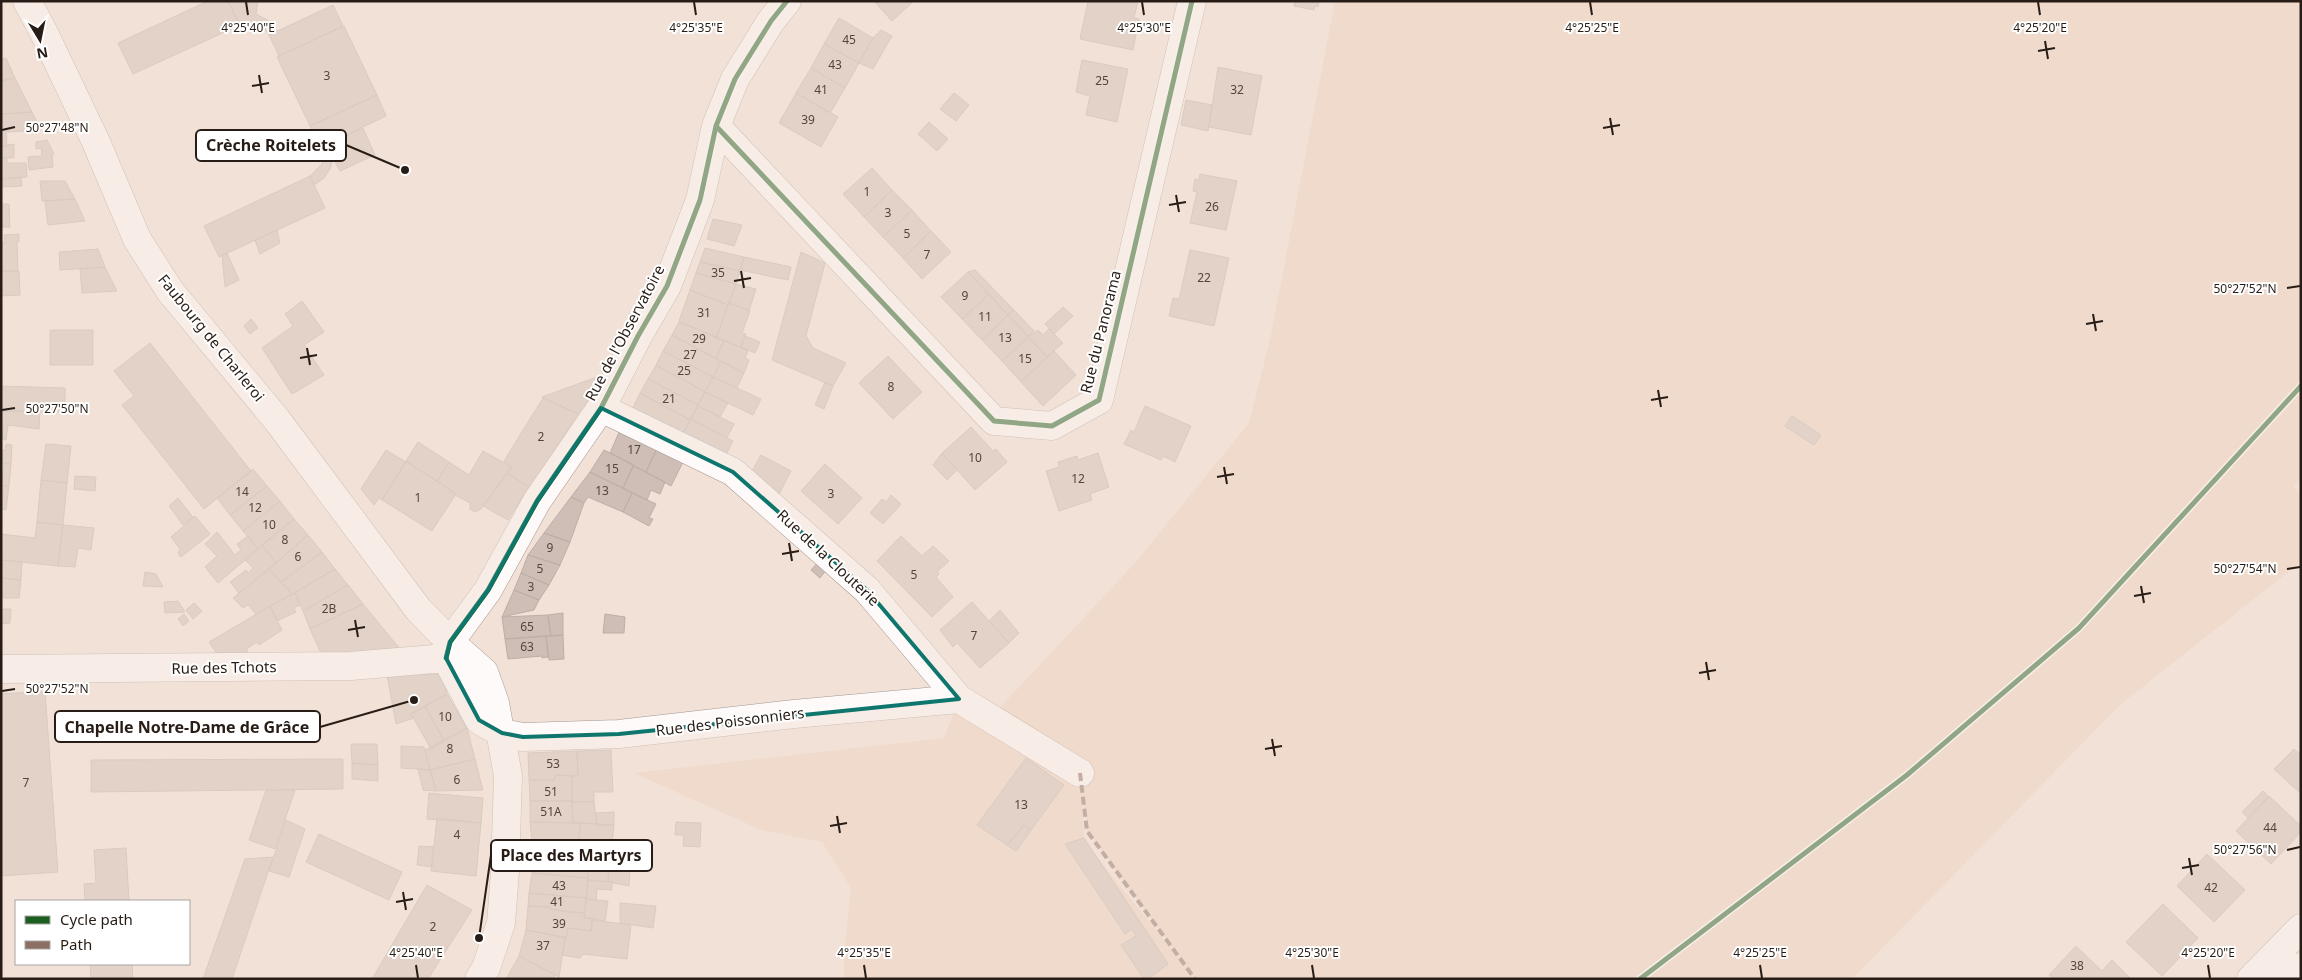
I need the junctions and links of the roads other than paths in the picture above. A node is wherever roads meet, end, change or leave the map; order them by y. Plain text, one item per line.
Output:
1 (26, 1) edge
2 (788, 1) edge
3 (1192, 1) edge
4 (716, 126) junction
5 (601, 408) junction
6 (448, 650) junction
7 (1, 669) edge
8 (959, 699) junction
9 (502, 733) junction
10 (1080, 773) dead end
11 (2301, 928) edge
12 (2301, 966) edge
13 (2253, 976) edge
14 (479, 979) edge

1 - 6 street, Faubourg de Charleroi
2 - 4 street, Rue de l'Observatoire
3 - 4 street, Rue du Panorama
4 - 5 street, Rue de l'Observatoire
5 - 6 street, Rue de l'Observatoire
5 - 8 street, Rue de la Clouterie
6 - 7 street, Rue des Tchots
6 - 9 street, Faubourg de Charleroi
8 - 9 street, Rue des Poissonniers
8 - 10 street, Rue de la Clouterie
9 - 14 street, Faubourg de Charleroi
11 - 13 street
12 - 13 street

